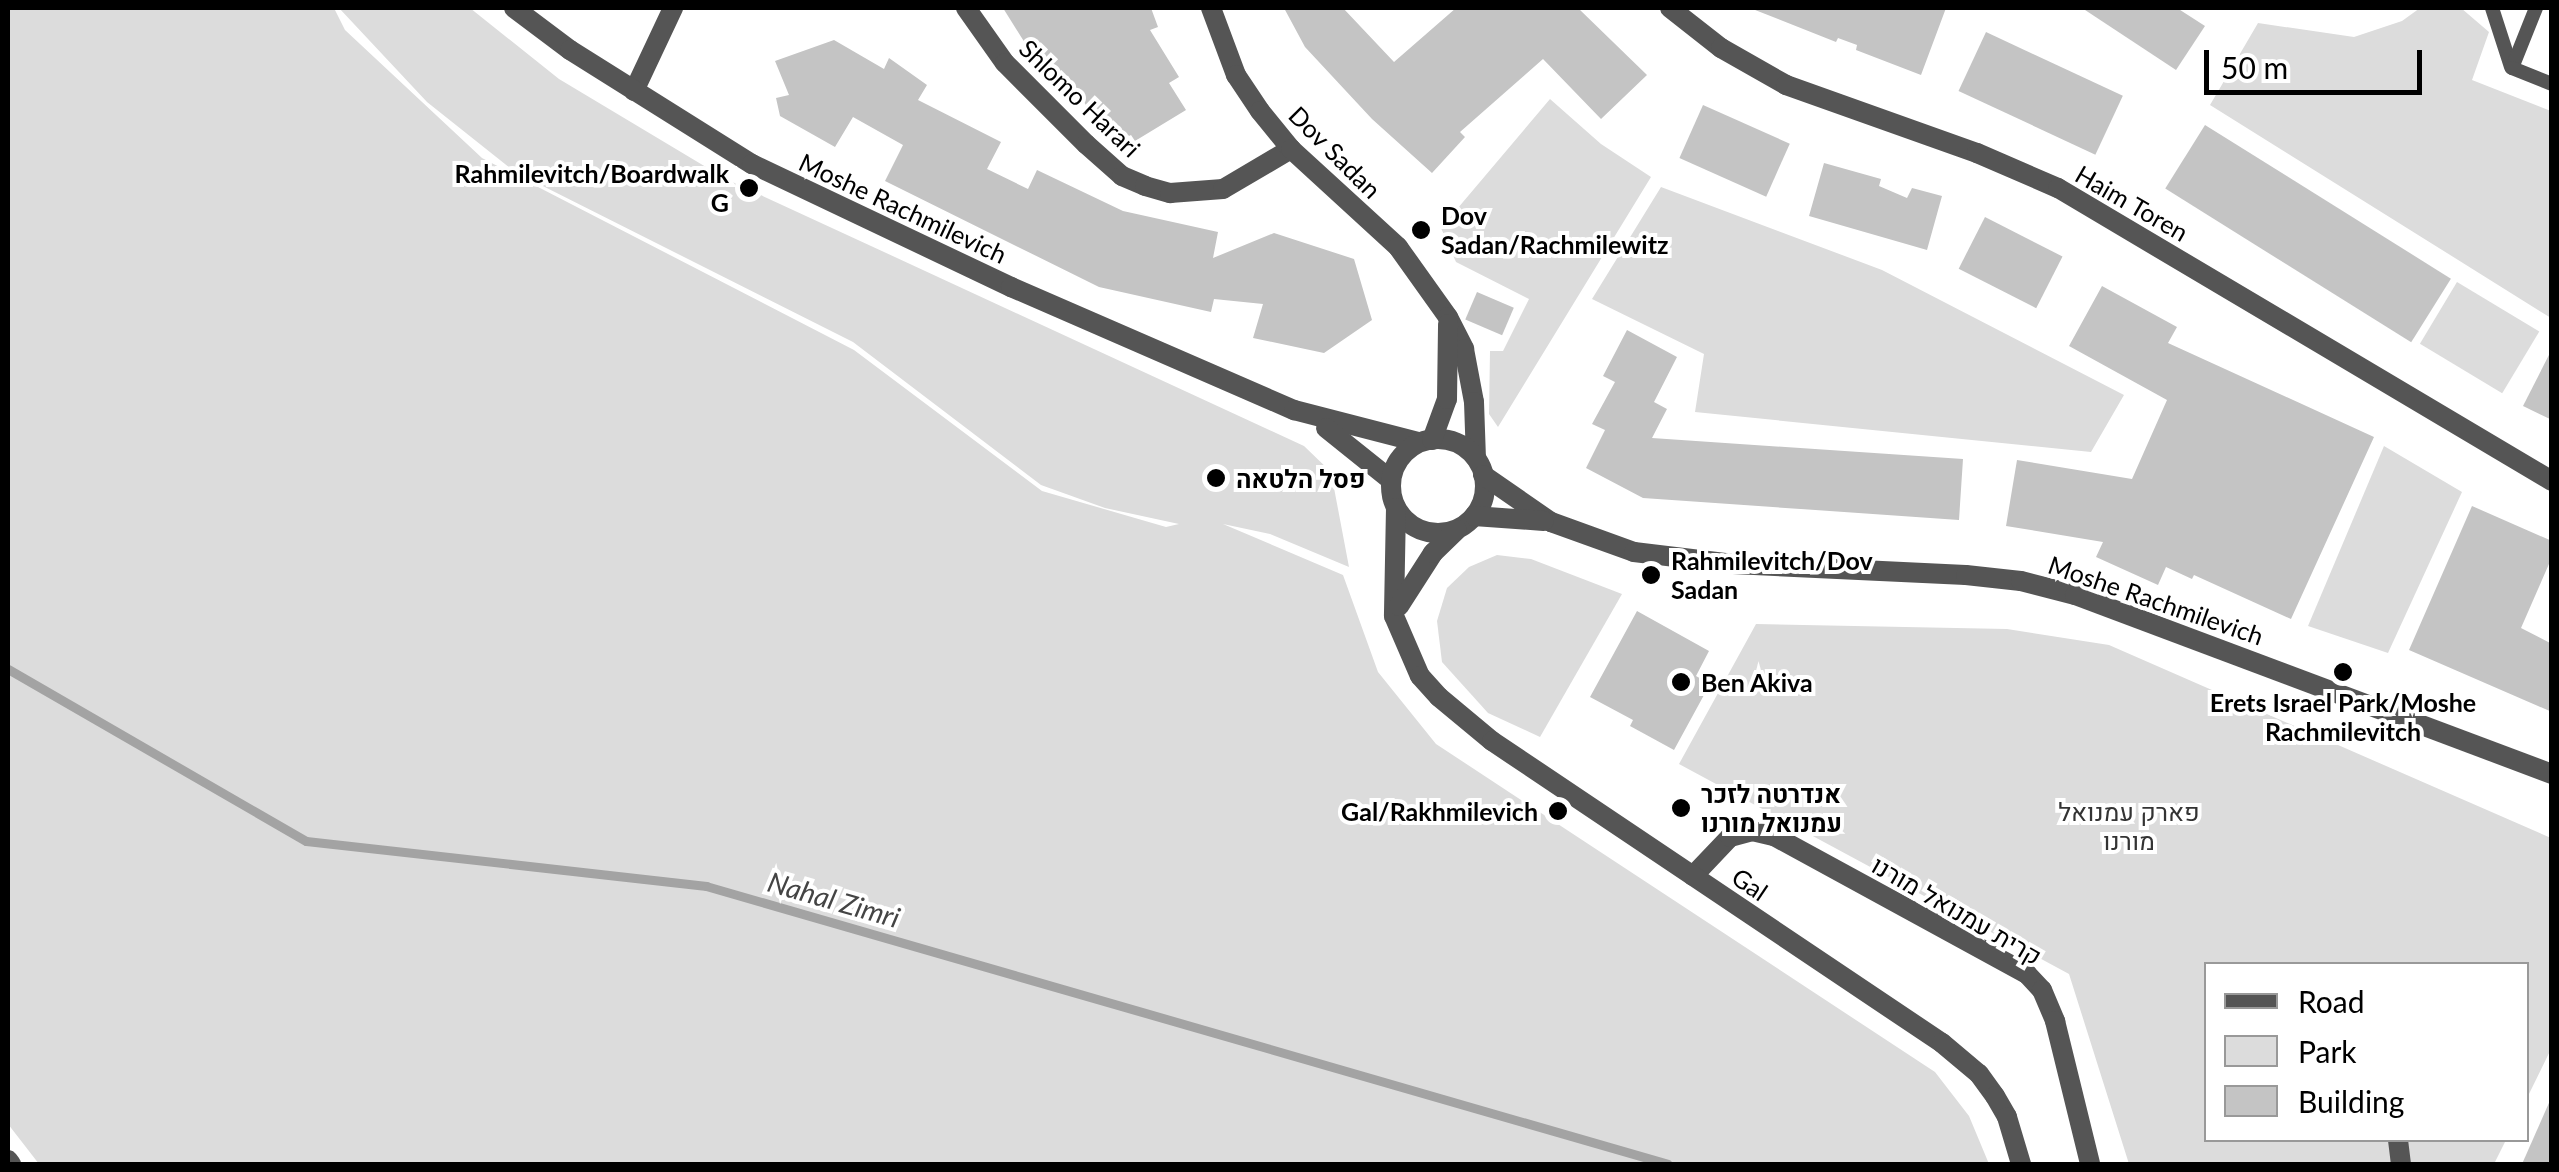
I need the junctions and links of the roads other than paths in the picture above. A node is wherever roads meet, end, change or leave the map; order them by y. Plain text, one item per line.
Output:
1 (514, 8) edge
2 (673, 8) edge
3 (966, 8) edge
4 (1211, 8) edge
5 (1670, 8) edge
6 (2492, 8) edge
7 (2536, 8) edge
8 (2512, 68) junction
9 (2552, 84) edge
10 (634, 91) junction
11 (1291, 149) junction
12 (1448, 317) junction
13 (1294, 410) junction
14 (1425, 441) junction
15 (1479, 467) junction
16 (1390, 480) junction
17 (2552, 480) edge
18 (1396, 508) junction
19 (1466, 522) junction
20 (1551, 522) junction
21 (1394, 616) junction
22 (2552, 774) edge
23 (1693, 876) junction
24 (2022, 1164) edge
25 (2090, 1164) edge

1 - 10 street, Moshe Rachmilevich
2 - 10 street
3 - 11 street, Shlomo Harari
4 - 11 street, Dov Sadan
5 - 17 street, Haim Toren
6 - 8 lane
7 - 8 lane
8 - 9 lane
10 - 13 street, Moshe Rachmilevich
11 - 12 street, Dov Sadan
12 - 14 street
12 - 15 street, Dov Sadan
13 - 14 street, Moshe Rachmilevich
13 - 16 street, Moshe Rachmilevich
14 - 15 street
14 - 16 street
15 - 19 street
15 - 20 street, Moshe Rachmilevich
16 - 18 street
18 - 19 street
18 - 21 street, Gal
19 - 20 street, Moshe Rachmilevich
19 - 21 street
20 - 22 street, Moshe Rachmilevich
21 - 23 street, Gal
23 - 24 street, Gal
23 - 25 street, קרית עמנואל מורנו

